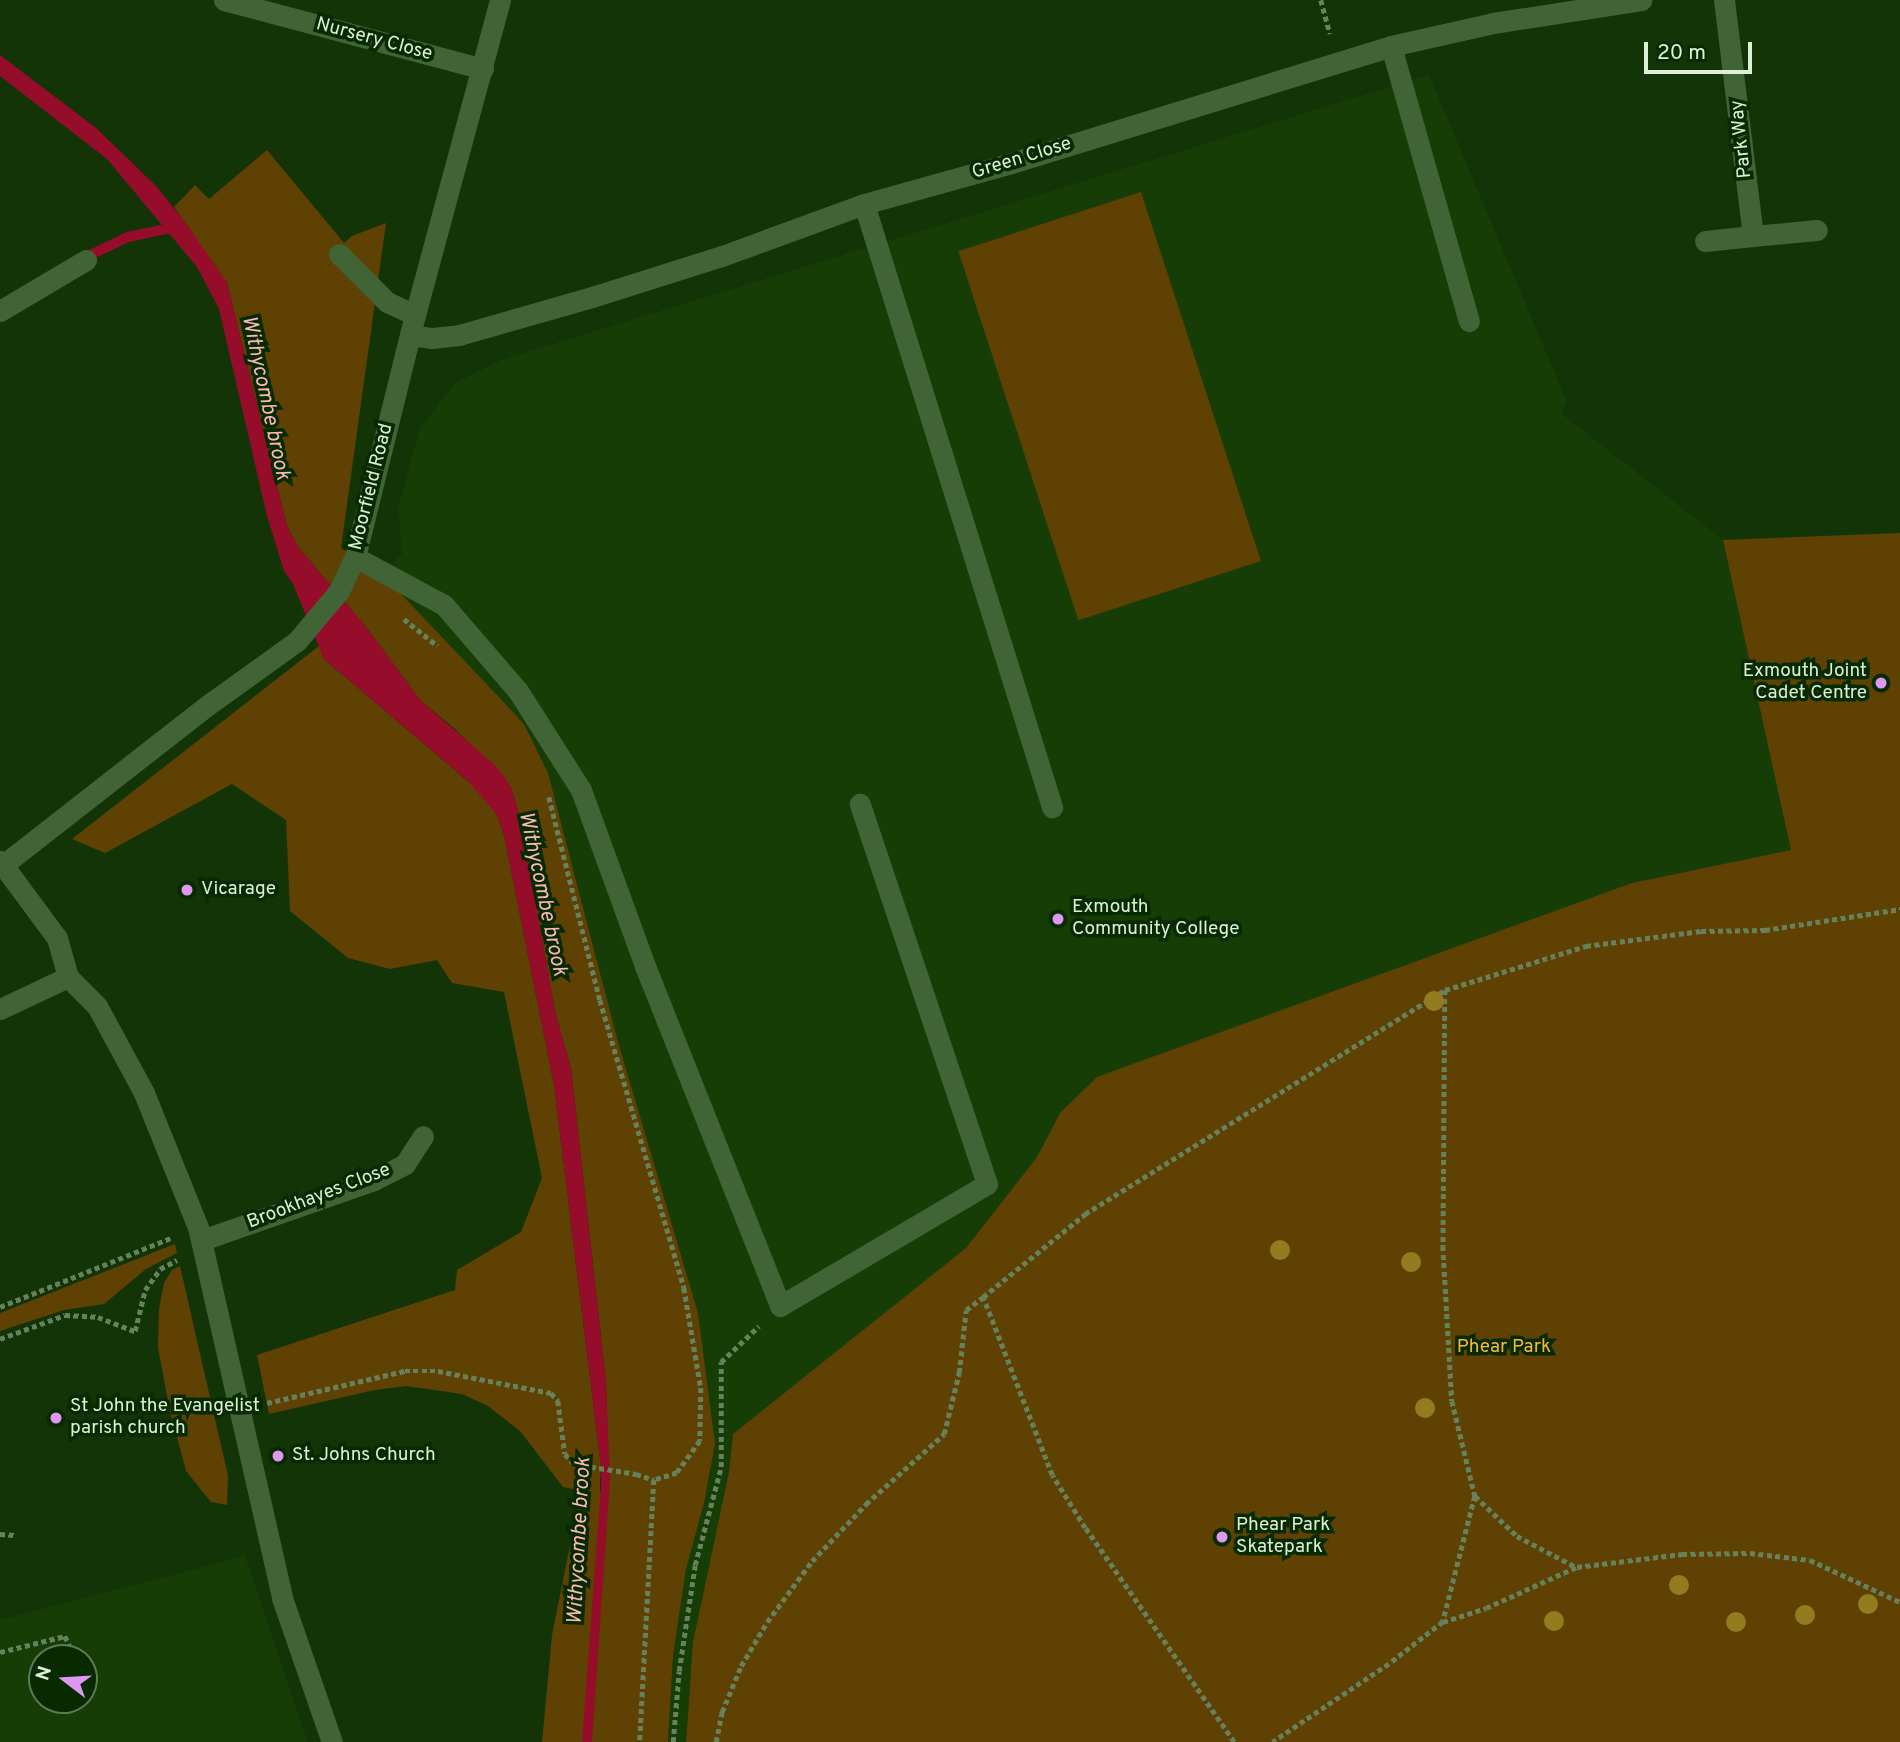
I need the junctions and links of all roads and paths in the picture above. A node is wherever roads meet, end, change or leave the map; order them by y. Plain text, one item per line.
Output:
1 (224, 0) edge
2 (500, 0) edge
3 (1321, 0) edge
4 (1631, 0) edge
5 (1641, 0) edge
6 (1724, 0) edge
7 (1391, 46) junction
8 (1336, 62) junction
9 (482, 69) junction
10 (864, 204) junction
11 (1817, 230) dead end
12 (1753, 236) junction
13 (1705, 241) dead end
14 (339, 254) dead end
15 (86, 260) dead end
16 (0, 312) edge
17 (1469, 321) dead end
18 (412, 325) junction
19 (355, 557) junction
20 (393, 614) dead end
21 (445, 653) dead end
22 (546, 786) dead end
23 (860, 804) dead end
24 (1052, 807) dead end
25 (1, 863) edge
26 (1900, 909) edge
27 (68, 977) junction
28 (1445, 990) junction
29 (0, 1009) edge
30 (424, 1136) dead end
31 (202, 1240) junction
32 (983, 1297) junction
33 (780, 1306) junction
34 (0, 1307) edge
35 (0, 1339) edge
36 (240, 1409) junction
37 (654, 1480) junction
38 (1475, 1496) junction
39 (0, 1534) edge
40 (14, 1535) dead end
41 (1577, 1567) junction
42 (1900, 1602) edge
43 (1443, 1622) junction
44 (32, 1644) edge
45 (69, 1644) edge
46 (28, 1645) edge
47 (0, 1652) edge
48 (332, 1742) edge
49 (640, 1742) edge
50 (673, 1742) edge
51 (716, 1742) edge
52 (1234, 1742) edge
53 (1273, 1742) edge

1 - 9 street, Nursery Close
2 - 9 street, Moorfield Road
3 - 8 path
4 - 5 street, Green Close
4 - 7 street, Green Close
6 - 12 street, Park Way
7 - 8 street, Green Close
7 - 17 street
8 - 10 street, Green Close
9 - 18 street, Moorfield Road
10 - 18 street, Green Close
10 - 24 street
11 - 12 street
12 - 13 street
14 - 18 street
15 - 16 street
18 - 19 street, Moorfield Road
19 - 25 street, Moorfield Road
19 - 33 street
20 - 21 path
22 - 37 path
23 - 33 street
25 - 27 street
26 - 28 path
27 - 29 street
27 - 31 street
28 - 32 path
28 - 38 path
30 - 31 street, Brookhayes Close
31 - 34 path
31 - 35 path
31 - 36 street
32 - 51 path
32 - 52 path
33 - 50 path
36 - 37 path
36 - 48 street
37 - 49 path
38 - 41 path
38 - 43 path
39 - 40 path
41 - 42 path
41 - 43 path
43 - 53 path
44 - 45 path
46 - 47 path

